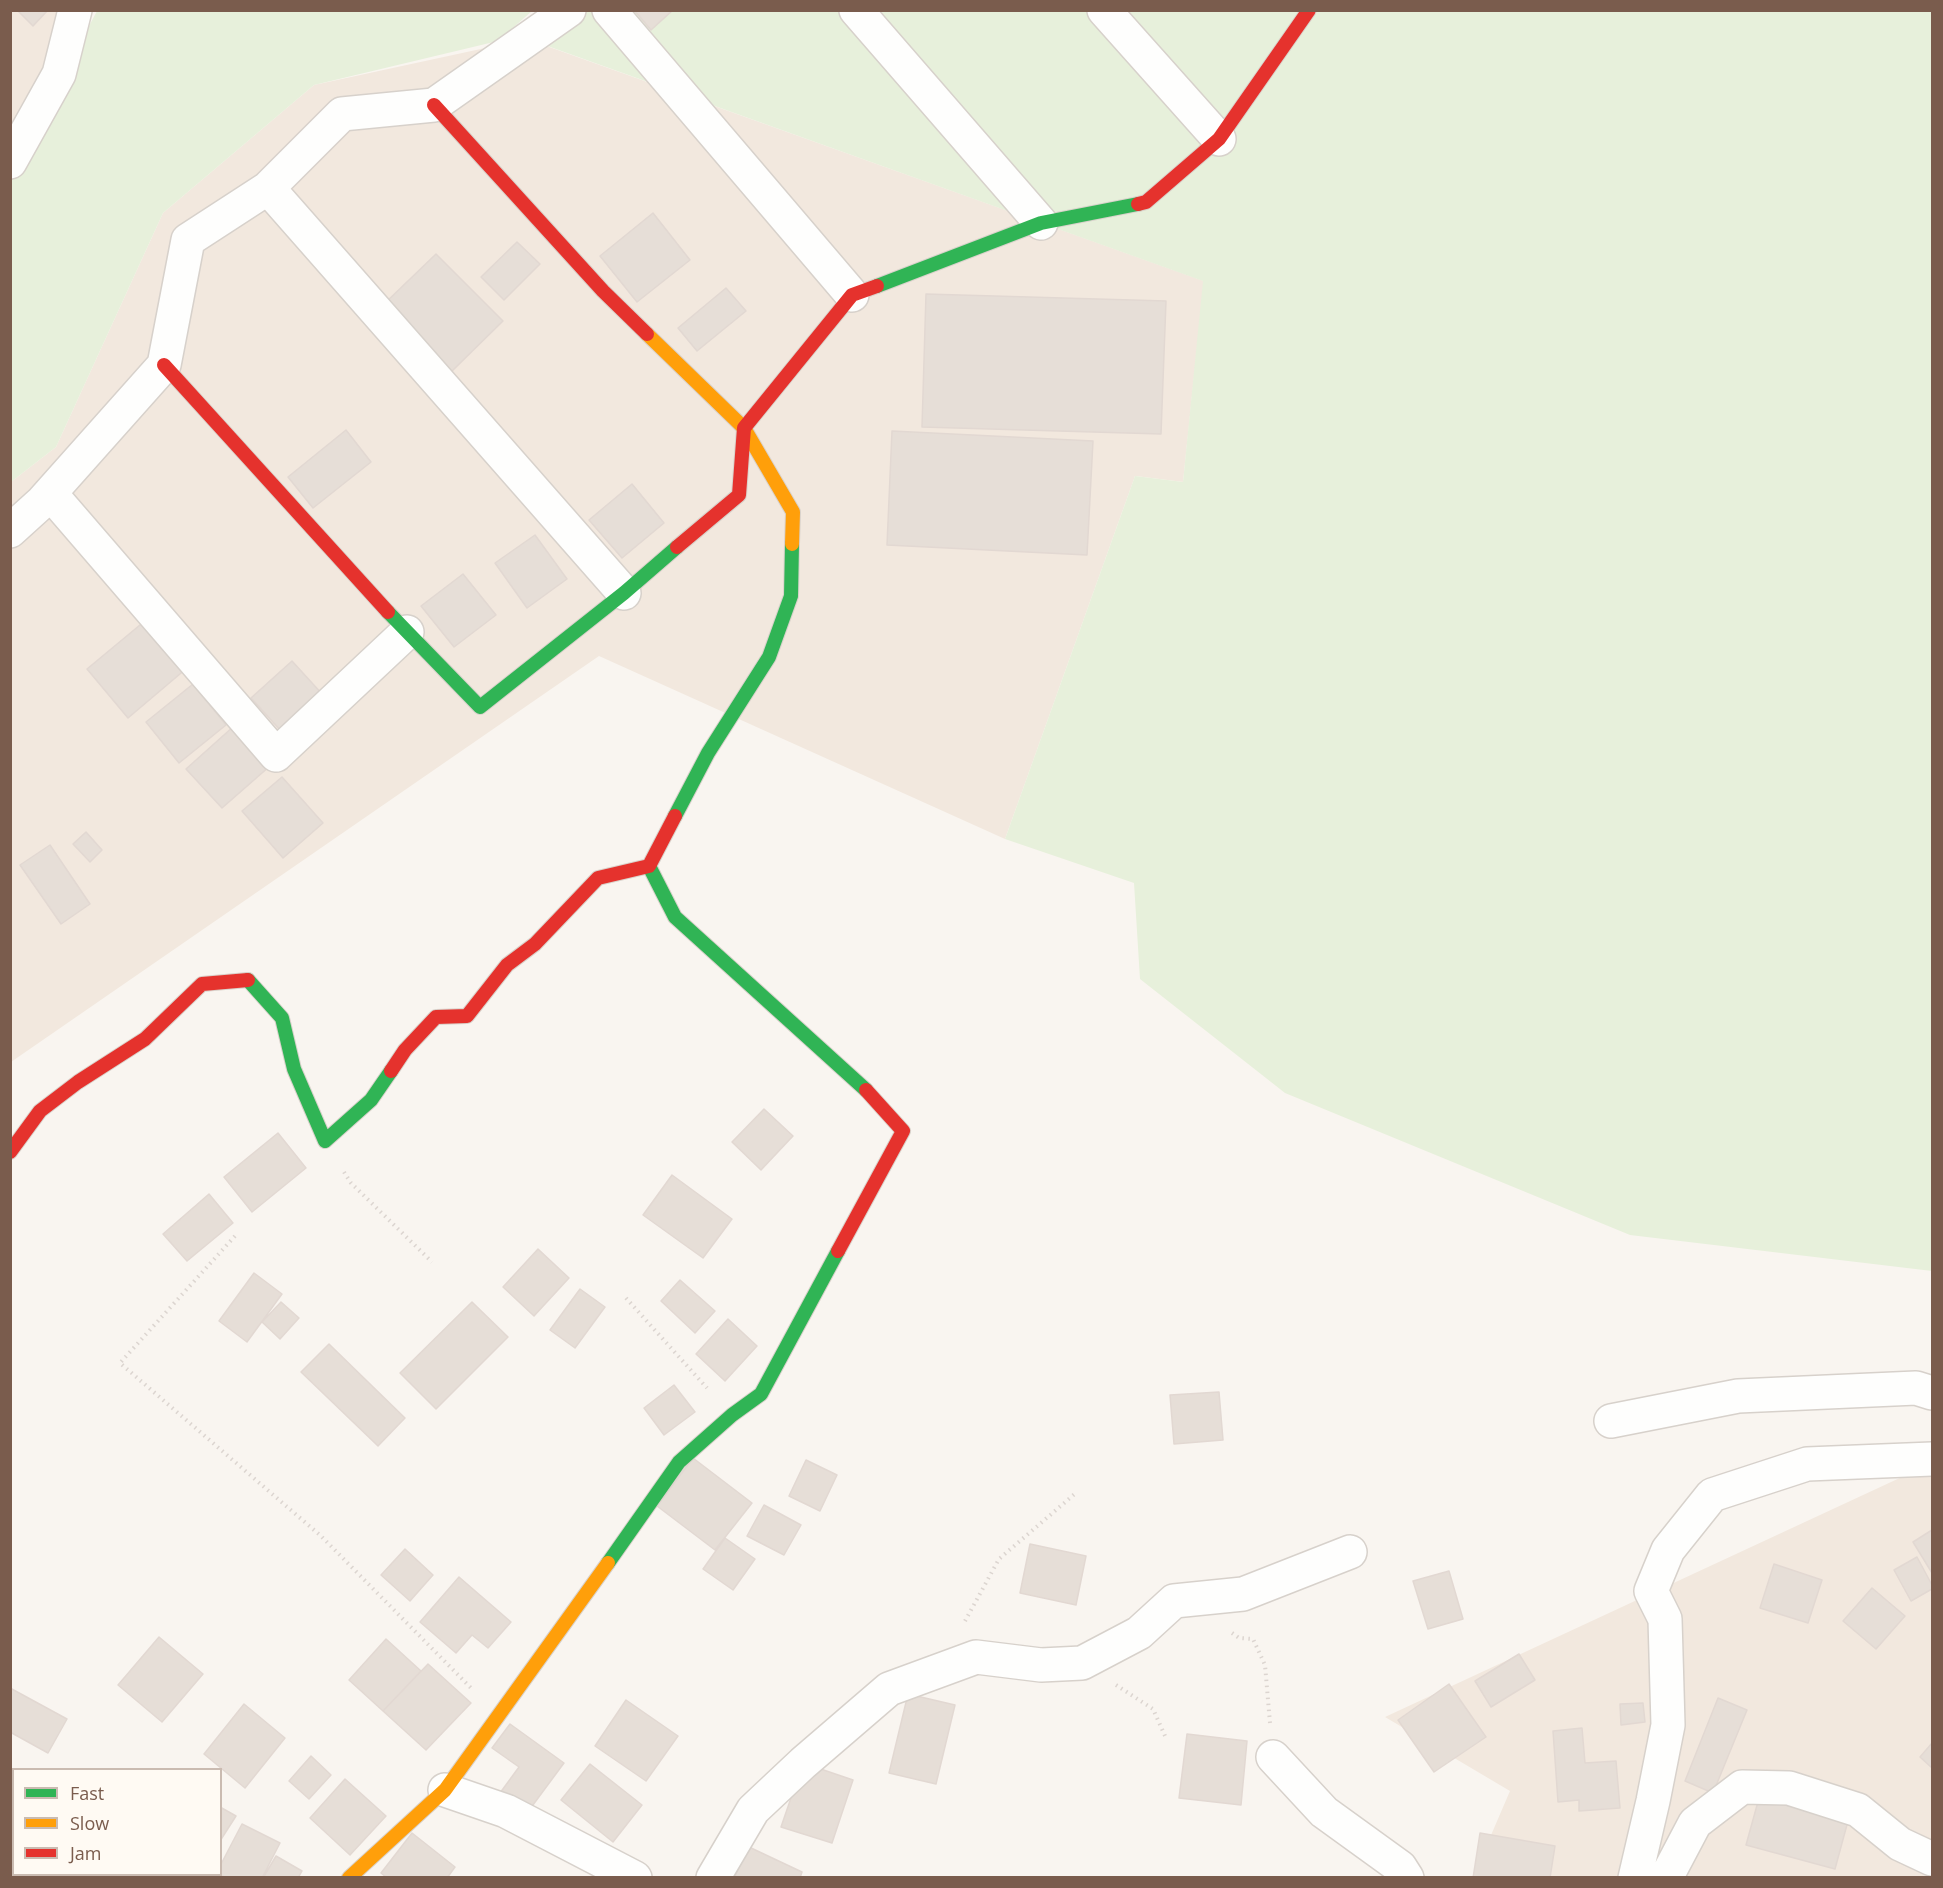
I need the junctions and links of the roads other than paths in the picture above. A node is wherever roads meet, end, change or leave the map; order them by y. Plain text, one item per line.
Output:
1 (75, 10) edge
2 (569, 10) edge
3 (609, 10) edge
4 (856, 10) edge
5 (1104, 10) edge
6 (1309, 10) edge
7 (434, 105) junction
8 (1219, 139) junction
9 (10, 162) edge
10 (268, 188) junction
11 (1041, 223) junction
12 (852, 295) junction
13 (164, 365) junction
14 (744, 428) junction
15 (50, 493) junction
16 (10, 531) edge
17 (624, 593) junction
18 (407, 632) junction
19 (649, 866) junction
20 (10, 1152) edge
21 (1932, 1393) edge
22 (1611, 1421) dead end
23 (1932, 1459) edge
24 (1350, 1552) dead end
25 (1273, 1757) road end
26 (445, 1790) junction
27 (1900, 1844) junction
28 (1932, 1859) edge
29 (1932, 1876) edge
30 (350, 1878) edge
31 (635, 1878) edge
32 (713, 1878) edge
33 (1407, 1878) edge
34 (1635, 1878) edge
35 (1666, 1878) edge

1 - 9 street
2 - 7 street
3 - 12 street
4 - 11 street
5 - 8 street
6 - 8 street
7 - 10 street
7 - 14 street
8 - 11 street
10 - 13 street
10 - 17 street
11 - 12 street
12 - 14 street
13 - 15 street
13 - 18 street
14 - 17 street
14 - 19 street
15 - 16 street
15 - 18 street
17 - 18 street
19 - 20 street
19 - 26 street
21 - 22 street
23 - 34 street
24 - 32 street
25 - 33 street
26 - 30 street
26 - 31 street
27 - 28 street
27 - 29 street
27 - 35 street

